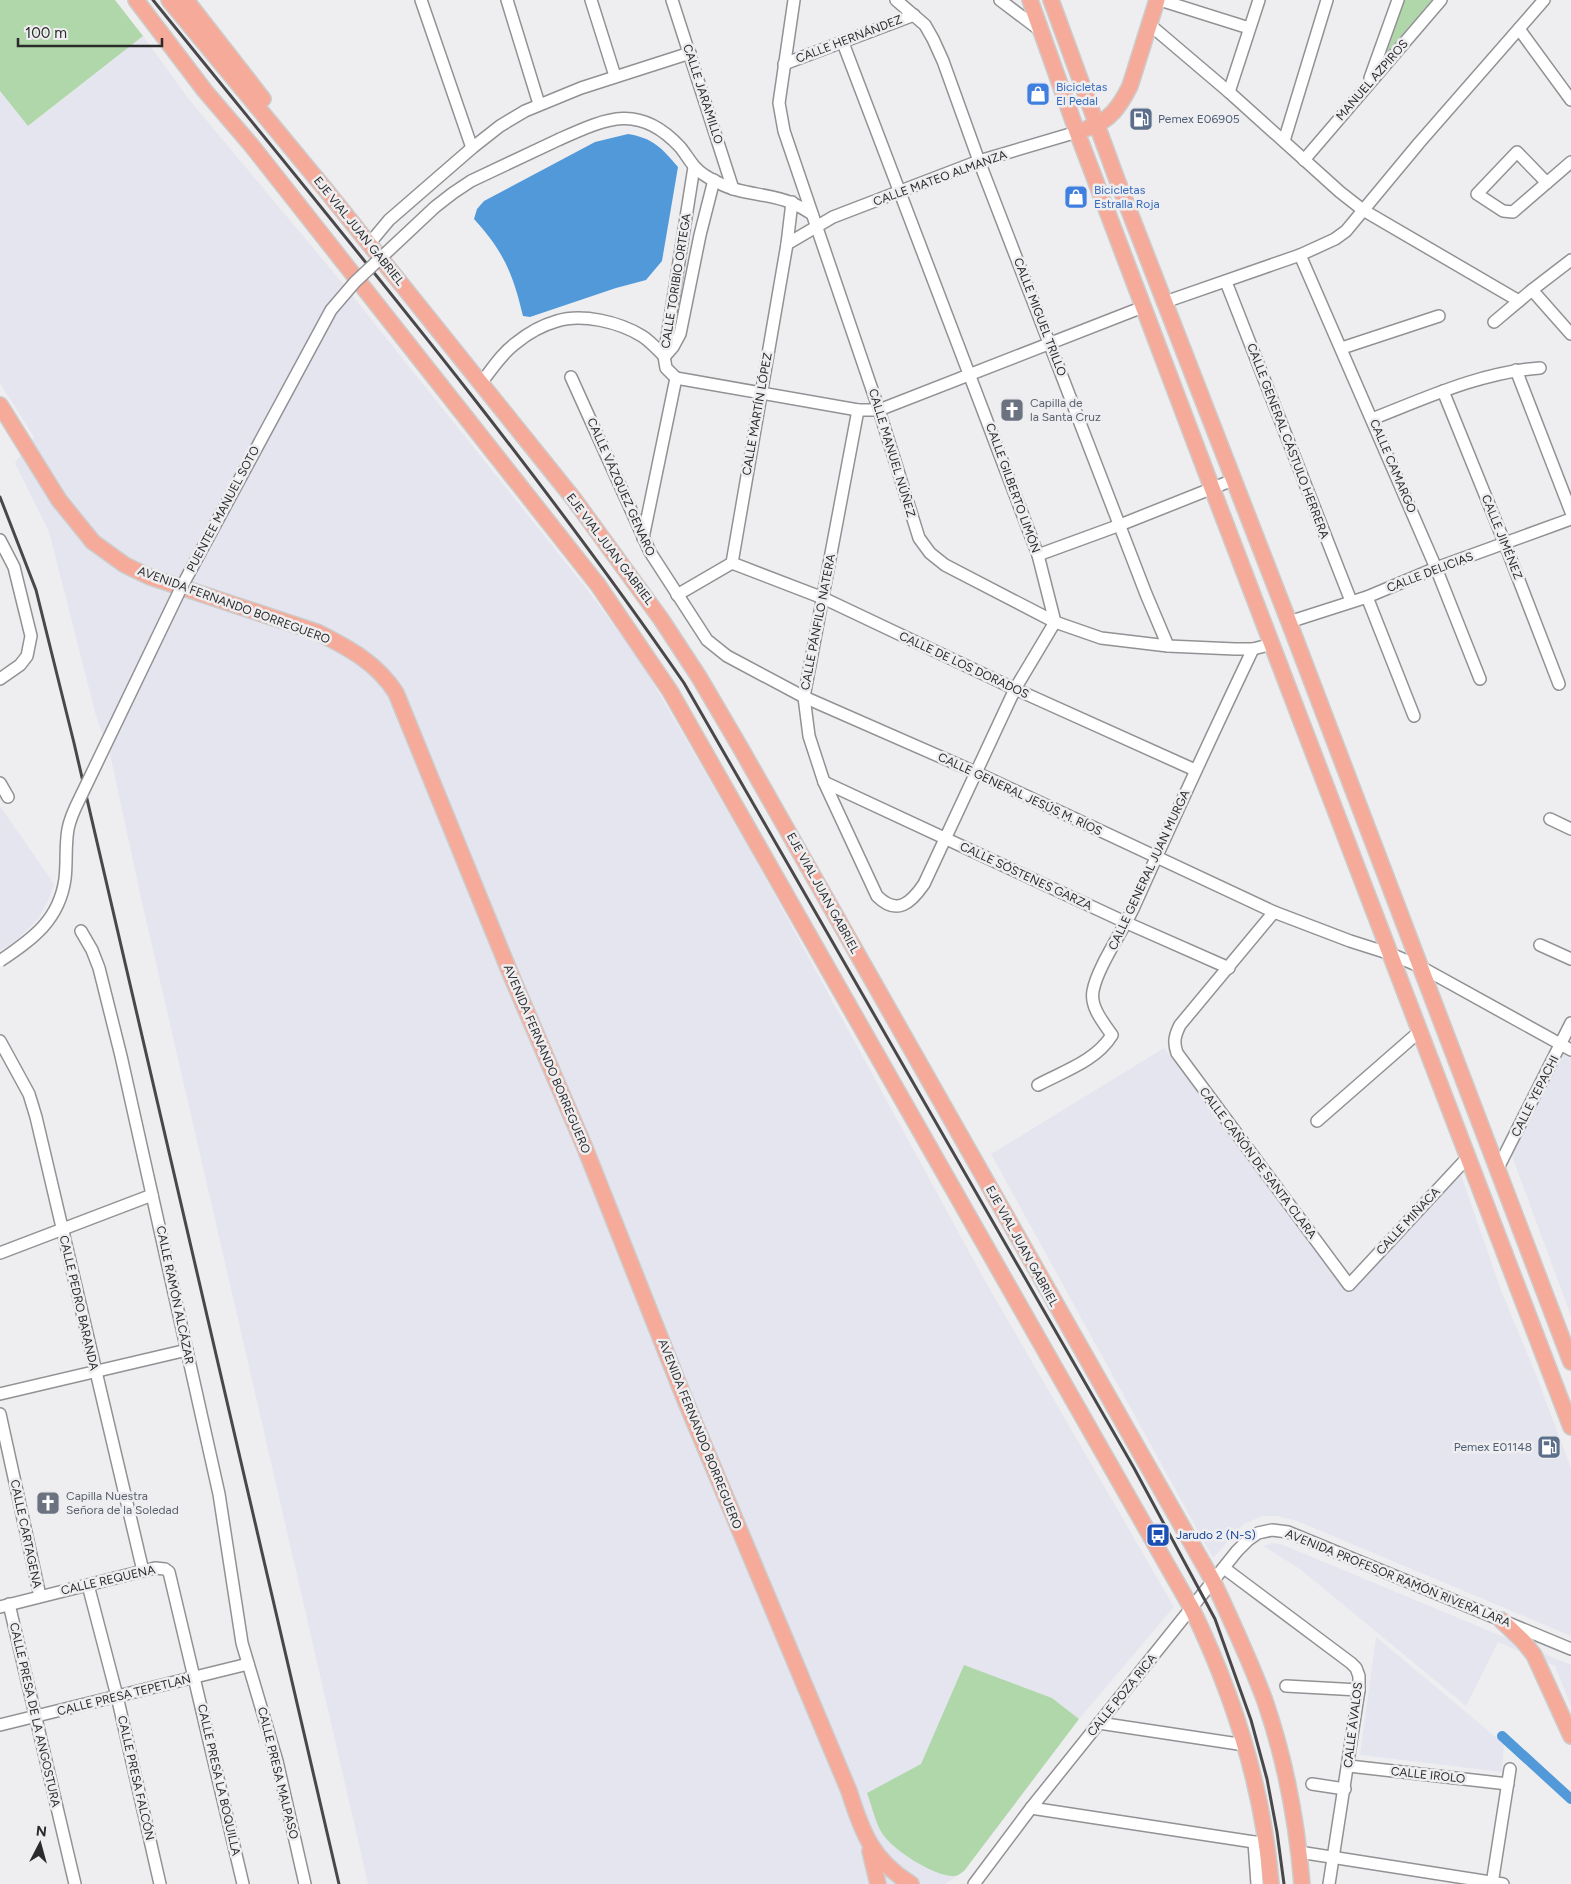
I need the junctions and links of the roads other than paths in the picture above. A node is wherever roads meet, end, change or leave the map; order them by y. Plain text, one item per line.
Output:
1 (123, 0) edge
2 (136, 0) edge
3 (169, 0) edge
4 (186, 0) edge
5 (421, 0) edge
6 (507, 0) edge
7 (591, 0) edge
8 (672, 0) edge
9 (794, 0) edge
10 (896, 0) edge
11 (1000, 0) edge
12 (1030, 0) edge
13 (1051, 0) edge
14 (1158, 0) edge
15 (1259, 0) edge
16 (1327, 0) edge
17 (1398, 0) edge
18 (1441, 0) edge
19 (1540, 1) edge
20 (914, 15) junction
21 (1149, 24) junction
22 (1249, 28) junction
23 (1519, 29) junction
24 (1042, 32) junction
25 (843, 43) junction
26 (690, 53) junction
27 (784, 64) junction
28 (615, 76) junction
29 (1368, 85) junction
30 (1229, 92) junction
31 (1571, 100) edge
32 (539, 104) junction
33 (1098, 125) junction
34 (1077, 132) junction
35 (1284, 141) junction
36 (252, 146) junction
37 (472, 148) junction
38 (299, 158) junction
39 (1304, 160) junction
40 (979, 161) junction
41 (1571, 162) edge
42 (694, 166) junction
43 (714, 180) junction
44 (1547, 183) junction
45 (733, 189) junction
46 (899, 192) junction
47 (792, 202) junction
48 (1363, 210) junction
49 (812, 214) junction
50 (817, 225) junction
51 (369, 244) junction
52 (787, 244) junction
53 (1300, 255) junction
54 (1571, 260) edge
55 (1226, 282) junction
56 (1532, 290) junction
57 (1519, 301) junction
58 (1165, 302) junction
59 (1143, 307) junction
60 (1439, 316) dead end
61 (1494, 322) dead end
62 (1571, 334) edge
63 (1051, 344) junction
64 (1342, 348) junction
65 (664, 356) junction
66 (1540, 368) dead end
67 (1516, 370) junction
68 (970, 374) junction
69 (571, 376) dead end
70 (676, 378) junction
71 (481, 383) junction
72 (1442, 391) junction
73 (760, 393) junction
74 (0, 404) edge
75 (858, 410) junction
76 (879, 410) junction
77 (1372, 419) junction
78 (1233, 480) junction
79 (1212, 488) junction
80 (1571, 512) edge
81 (1571, 518) edge
82 (1120, 525) junction
83 (644, 538) junction
84 (0, 540) edge
85 (1505, 544) junction
86 (1038, 555) junction
87 (732, 563) junction
88 (1436, 568) junction
89 (677, 595) junction
90 (1367, 597) junction
91 (823, 598) junction
92 (1351, 601) junction
93 (1055, 622) junction
94 (1289, 622) junction
95 (1272, 644) junction
96 (1168, 646) junction
97 (1253, 649) junction
98 (0, 679) edge
99 (1480, 679) dead end
100 (1559, 684) dead end
101 (1015, 689) junction
102 (804, 696) junction
103 (1414, 716) dead end
104 (1195, 770) junction
105 (975, 772) junction
106 (824, 782) junction
107 (0, 783) edge
108 (8, 797) dead end
109 (1550, 819) dead end
110 (1571, 829) edge
111 (946, 838) junction
112 (1156, 857) junction
113 (1274, 912) junction
114 (1126, 923) junction
115 (81, 931) dead end
116 (1540, 945) dead end
117 (1390, 954) junction
118 (1571, 959) edge
119 (0, 961) edge
120 (1421, 967) junction
121 (1229, 968) junction
122 (1571, 1022) edge
123 (1420, 1031) junction
124 (1566, 1047) edge
125 (2, 1048) edge
126 (1038, 1085) dead end
127 (1317, 1122) dead end
128 (1468, 1157) junction
129 (1497, 1170) junction
130 (152, 1195) junction
131 (63, 1229) junction
132 (0, 1253) edge
133 (1349, 1286) joint
134 (186, 1350) junction
135 (1571, 1362) edge
136 (95, 1372) junction
137 (0, 1394) edge
138 (0, 1414) edge
139 (1571, 1427) edge
140 (1224, 1568) junction
141 (143, 1571) junction
142 (1213, 1581) junction
143 (88, 1585) junction
144 (40, 1596) junction
145 (4, 1605) edge
146 (1192, 1609) junction
147 (1501, 1620) junction
148 (1571, 1649) edge
149 (248, 1664) junction
150 (195, 1677) junction
151 (1286, 1686) dead end
152 (1359, 1690) junction
153 (117, 1696) junction
154 (36, 1717) junction
155 (1099, 1723) junction
156 (0, 1725) edge
157 (1569, 1732) edge
158 (1245, 1745) junction
159 (1349, 1766) junction
160 (1510, 1769) dead end
161 (1312, 1784) dead end
162 (1508, 1784) junction
163 (1345, 1789) junction
164 (1031, 1808) junction
165 (864, 1834) junction
166 (1261, 1843) junction
167 (1300, 1852) junction
168 (1334, 1857) junction
169 (1496, 1883) edge
170 (75, 1884) edge
171 (160, 1884) edge
172 (243, 1884) edge
173 (305, 1884) edge
174 (878, 1884) edge
175 (911, 1884) edge
176 (974, 1884) edge
177 (1257, 1884) edge
178 (1271, 1884) edge
179 (1302, 1884) edge
180 (1329, 1884) edge

1 - 36 main road
2 - 36 main road
3 - 38 main road, EJE VIAL JUAN GABRIEL
4 - 38 main road
5 - 37 street
6 - 32 street
7 - 28 street
8 - 26 street, CALLE JARAMILLO
9 - 27 street, CALLE MANUEL NÚÑEZ
10 - 20 street, CALLE MIGUEL TRILLO
11 - 24 street
12 - 24 main road
13 - 33 main road
14 - 21 main road
14 - 22 street
15 - 22 street
16 - 35 street
17 - 29 street
18 - 29 street, MANUEL AZPIROS
19 - 23 street
20 - 25 street, CALLE HERNÁNDEZ
20 - 40 street, CALLE MIGUEL TRILLO
21 - 30 street
21 - 33 main road
22 - 30 street
23 - 31 street
23 - 48 street
24 - 34 main road
25 - 27 street, CALLE HERNÁNDEZ
25 - 46 street, CALLE GILBERTO LIMÓN
26 - 28 street
26 - 45 street, CALLE JARAMILLO
27 - 49 street, CALLE MANUEL NÚÑEZ
28 - 32 street
29 - 39 street, MANUEL AZPIROS
30 - 35 street
32 - 37 street
33 - 34 main road, CALLE MATEO ALMANZA
33 - 58 main road
34 - 40 street, CALLE MATEO ALMANZA
34 - 59 main road
35 - 39 street
36 - 146 main road
37 - 51 street
38 - 51 main road, EJE VIAL JUAN GABRIEL
39 - 48 street
40 - 46 street, CALLE MATEO ALMANZA
40 - 63 street, CALLE MIGUEL TRILLO
41 - 44 street
42 - 43 street
42 - 65 street, CALLE TORIBIO ORTEGA
42 - 119 street, PUENTEE MANUEL SOTO, bridge
43 - 45 street
43 - 65 street
44 - 44 street
45 - 47 street
46 - 50 street, CALLE MATEO ALMANZA
46 - 68 street, CALLE GILBERTO LIMÓN
47 - 49 street
47 - 52 street, CALLE MARTÍN LÓPEZ
48 - 53 street
48 - 57 street
49 - 50 street, CALLE MANUEL NÚÑEZ
50 - 52 street, CALLE MATEO ALMANZA
50 - 76 street, CALLE MANUEL NÚÑEZ
51 - 71 main road, EJE VIAL JUAN GABRIEL
52 - 73 street, CALLE MARTÍN LÓPEZ
53 - 55 street
53 - 64 street, CALLE CAMARGO
54 - 56 street
55 - 58 street
55 - 92 street, CALLE GENERAL CÁSTULO HERRERA
56 - 57 street
56 - 62 street
57 - 61 street
58 - 78 main road
59 - 63 street
59 - 79 main road
60 - 64 street
63 - 68 street
63 - 82 street, CALLE MIGUEL TRILLO
64 - 77 street, CALLE CAMARGO
65 - 70 street, CALLE TORIBIO ORTEGA
65 - 71 street
66 - 67 street
67 - 72 street
67 - 80 street
68 - 76 street
68 - 86 street, CALLE GILBERTO LIMÓN
69 - 83 street, CALLE VÁZQUEZ GENARO
70 - 73 street
70 - 83 street
71 - 142 main road, EJE VIAL JUAN GABRIEL
72 - 77 street
72 - 85 street, CALLE JIMÉNEZ
73 - 75 street
73 - 87 street, CALLE MARTÍN LÓPEZ
74 - 165 main road, AVENIDA FERNANDO BORREGUERO
75 - 76 street
75 - 91 street, CALLE PÁNFILO NATERA
76 - 93 street, CALLE MANUEL NÚÑEZ
77 - 88 street, CALLE CAMARGO
78 - 79 street
78 - 94 main road
79 - 82 street
79 - 95 main road
81 - 85 street, CALLE DELICIAS
82 - 86 street
82 - 96 street, CALLE MIGUEL TRILLO
83 - 89 street, CALLE VÁZQUEZ GENARO
84 - 98 street
85 - 88 street, CALLE DELICIAS
85 - 100 street, CALLE JIMÉNEZ
86 - 93 street, CALLE GILBERTO LIMÓN
87 - 89 street
87 - 91 street, CALLE DE LOS DORADOS
88 - 90 street, CALLE DELICIAS
88 - 99 street, CALLE CAMARGO
89 - 102 street, CALLE GENERAL JESÚS M. RÍOS
90 - 92 street, CALLE DELICIAS
90 - 103 street
91 - 101 street, CALLE DE LOS DORADOS
91 - 102 street, CALLE PÁNFILO NATERA
92 - 94 street, CALLE DELICIAS
93 - 96 street, CALLE MANUEL NÚÑEZ
93 - 101 street
94 - 120 main road
95 - 97 street, CALLE MANUEL NÚÑEZ
95 - 117 main road
96 - 97 street, CALLE MANUEL NÚÑEZ
97 - 104 street, CALLE GENERAL JUAN MURGA
101 - 104 street, CALLE DE LOS DORADOS
101 - 105 street
102 - 105 street, CALLE GENERAL JESÚS M. RÍOS
102 - 106 street, CALLE PÁNFILO NATERA
104 - 112 street, CALLE GENERAL JUAN MURGA
105 - 111 street
105 - 112 street, CALLE GENERAL JESÚS M. RÍOS
106 - 111 street, CALLE SÓSTENES GARZA
106 - 111 street, CALLE PÁNFILO NATERA
107 - 108 street
109 - 110 street
111 - 114 street, CALLE SÓSTENES GARZA
112 - 113 street, CALLE GENERAL JESÚS M. RÍOS
112 - 114 street, CALLE GENERAL JUAN MURGA
113 - 117 street, CALLE GENERAL JESÚS M. RÍOS
113 - 121 street
114 - 121 street, CALLE SÓSTENES GARZA
114 - 126 street, CALLE GENERAL JUAN MURGA
115 - 130 street, CALLE RAMÓN ALCÁZAR
116 - 118 street
117 - 120 street, CALLE GENERAL JESÚS M. RÍOS
117 - 123 main road
120 - 124 street, CALLE GENERAL JESÚS M. RÍOS
120 - 129 main road
121 - 133 street, CALLE CAÑÓN DE SANTA CLARA
122 - 124 street, CALLE YEPACHI
123 - 127 street
123 - 128 main road
124 - 129 street, CALLE YEPACHI
125 - 131 street, CALLE PEDRO BARANDA
128 - 133 street, CALLE MIÑACA
128 - 139 main road
129 - 135 main road
130 - 131 street
130 - 134 street, CALLE RAMÓN ALCÁZAR
131 - 132 street
131 - 136 street, CALLE PEDRO BARANDA
134 - 136 street
134 - 149 street, CALLE RAMÓN ALCÁZAR
136 - 137 street
136 - 141 street, CALLE PEDRO BARANDA
138 - 144 street, CALLE CARTAGENA
140 - 142 street, AVENIDA PROFESOR RAMÓN RIVERA LARA
140 - 147 street, AVENIDA PROFESOR RAMÓN RIVERA LARA
140 - 152 street, CALLE ÁVALOS
141 - 143 street, CALLE REQUENA
141 - 150 street, CALLE REQUENA
142 - 146 street, CALLE POZA RICA
142 - 167 main road, EJE VIAL JUAN GABRIEL
143 - 144 street, CALLE REQUENA
143 - 153 street, CALLE PRESA FALCÓN
144 - 145 street, CALLE REQUENA
145 - 154 street, CALLE PRESA DE LA ANGOSTURA
146 - 155 street, CALLE POZA RICA
146 - 158 main road
147 - 148 street, AVENIDA PROFESOR RAMÓN RIVERA LARA
147 - 157 main road
149 - 150 street, CALLE PRESA TEPETLAN
149 - 173 street, CALLE PRESA MALPASO
150 - 153 street, CALLE PRESA TEPETLAN
150 - 172 street, CALLE PRESA LA BOQUILLA
151 - 152 street
152 - 159 street, CALLE ÁVALOS
153 - 154 street, CALLE PRESA TEPETLAN
153 - 171 street, CALLE PRESA FALCÓN
154 - 156 street, CALLE PRESA TEPETLAN
154 - 170 street, CALLE PRESA DE LA ANGOSTURA
155 - 158 street
155 - 164 street, CALLE POZA RICA
158 - 166 main road
159 - 162 street, CALLE IROLO
159 - 163 street, CALLE ÁVALOS
160 - 162 street
161 - 163 street
162 - 169 street
163 - 168 street, CALLE ÁVALOS
164 - 166 street
164 - 176 street, CALLE POZA RICA
165 - 174 main road
165 - 175 main road, AVENIDA FERNANDO BORREGUERO
166 - 177 street
166 - 178 main road
167 - 168 street
167 - 179 main road, EJE VIAL JUAN GABRIEL
168 - 169 street
168 - 180 street, CALLE ÁVALOS

